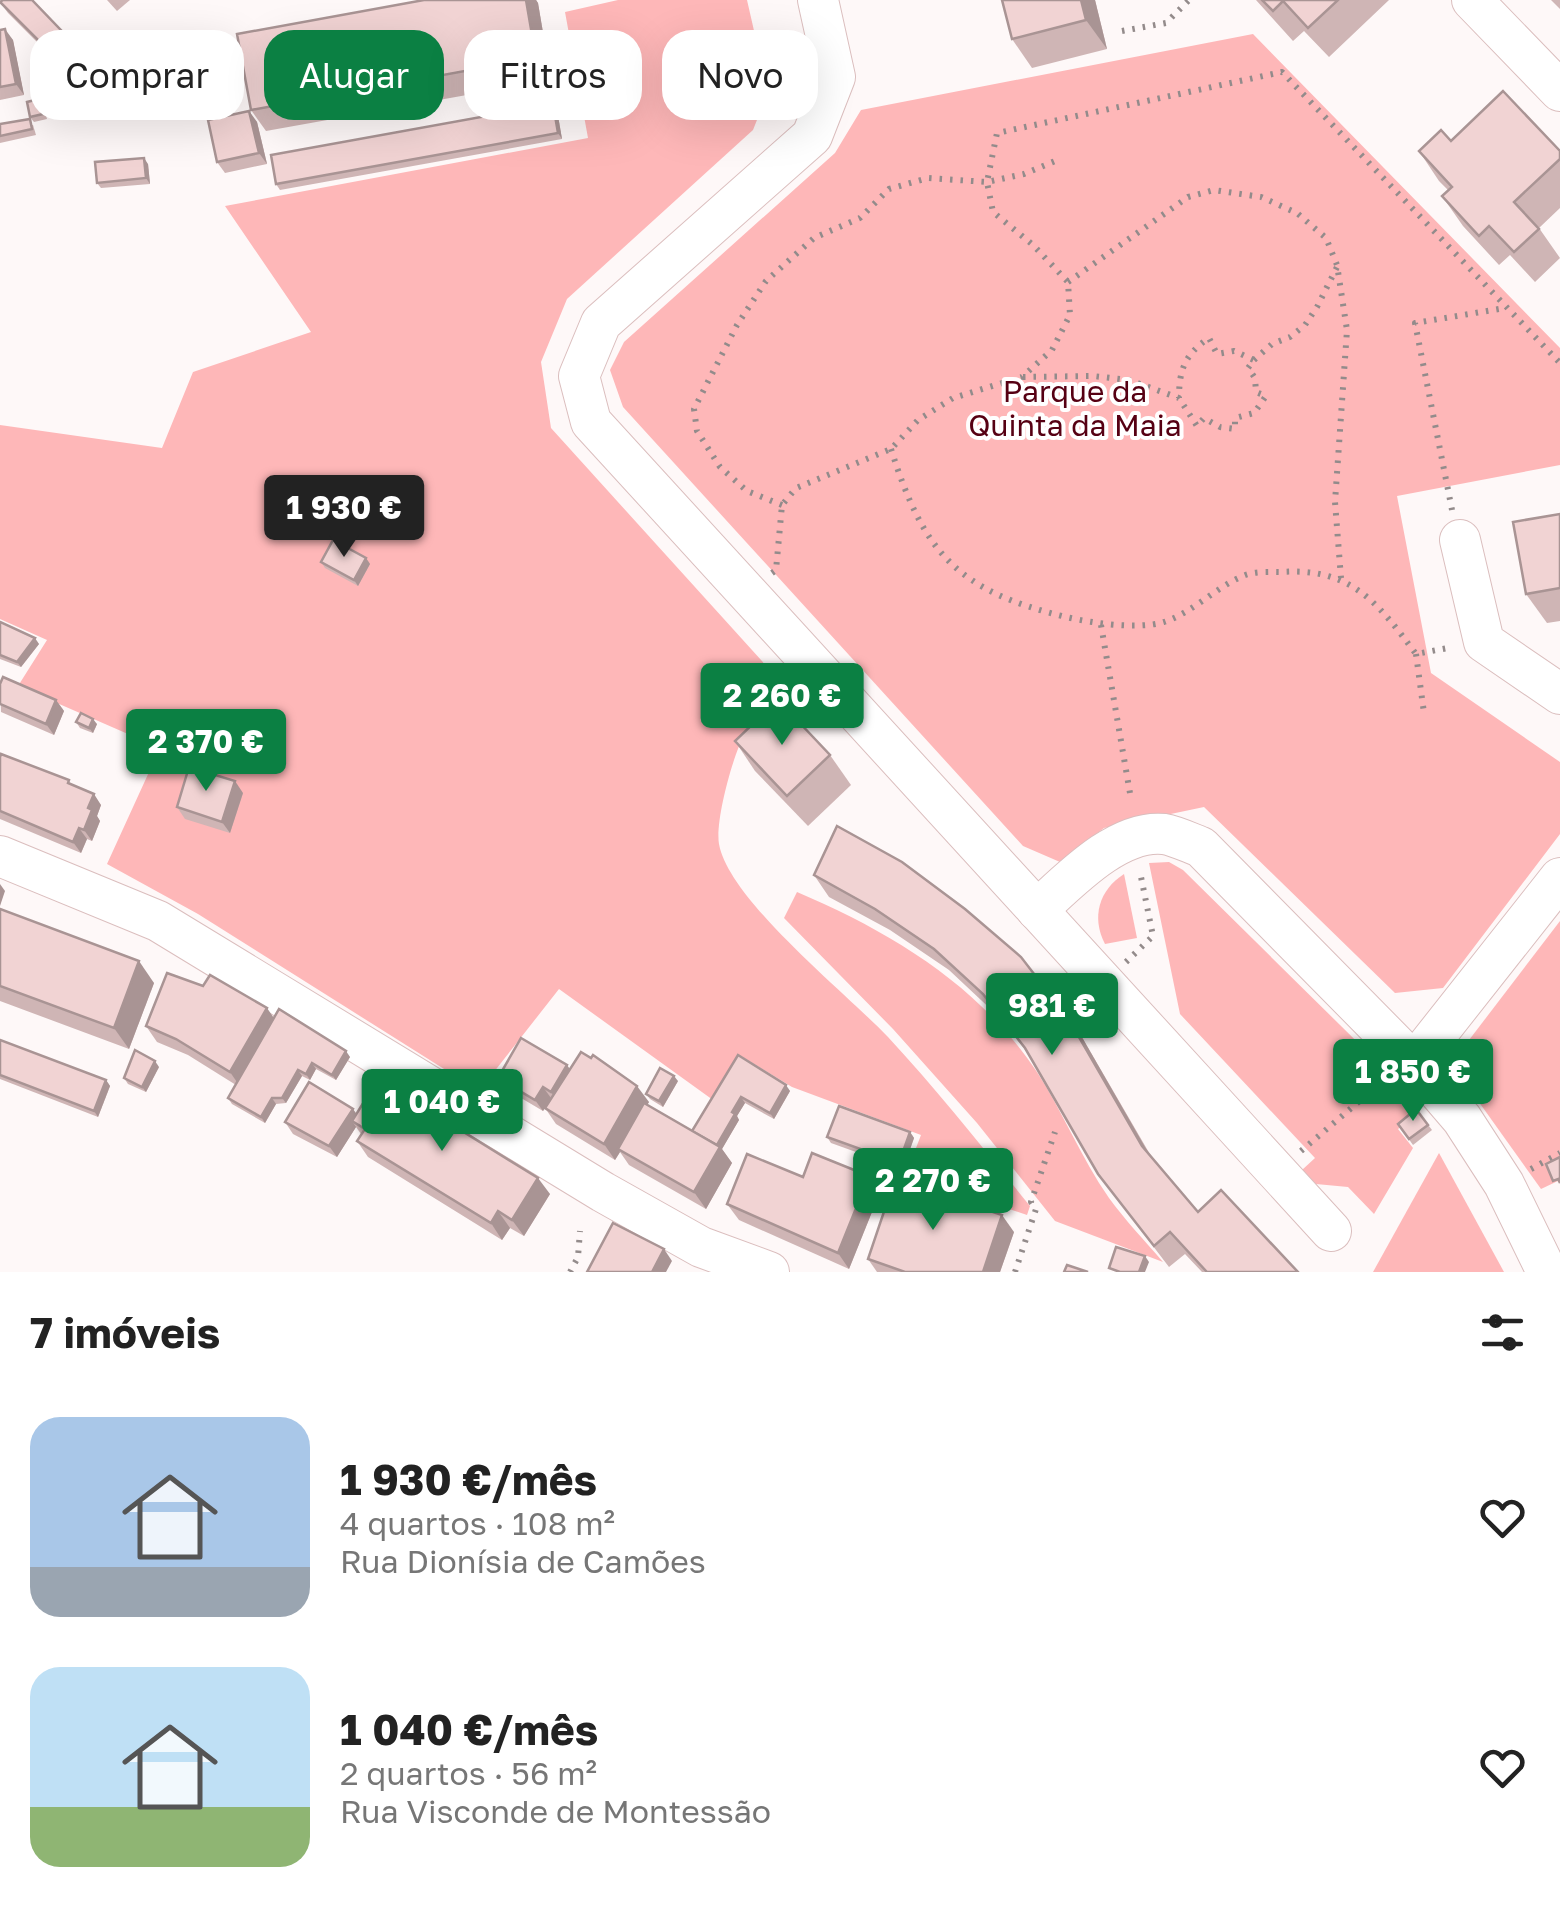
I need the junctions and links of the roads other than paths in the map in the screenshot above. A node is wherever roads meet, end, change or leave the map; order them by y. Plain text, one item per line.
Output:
1 (818, 0) edge
2 (1472, 0) edge
3 (1560, 91) edge
4 (1460, 540) dead end
5 (1560, 694) edge
6 (0, 856) edge
7 (1560, 878) edge
8 (1036, 910) junction
9 (1403, 1068) junction
10 (1330, 1231) dead end
11 (770, 1272) edge
12 (1547, 1272) edge

1 - 8 street
2 - 3 street
4 - 5 street
6 - 11 street
7 - 9 street
8 - 9 street
8 - 10 street
9 - 12 street

